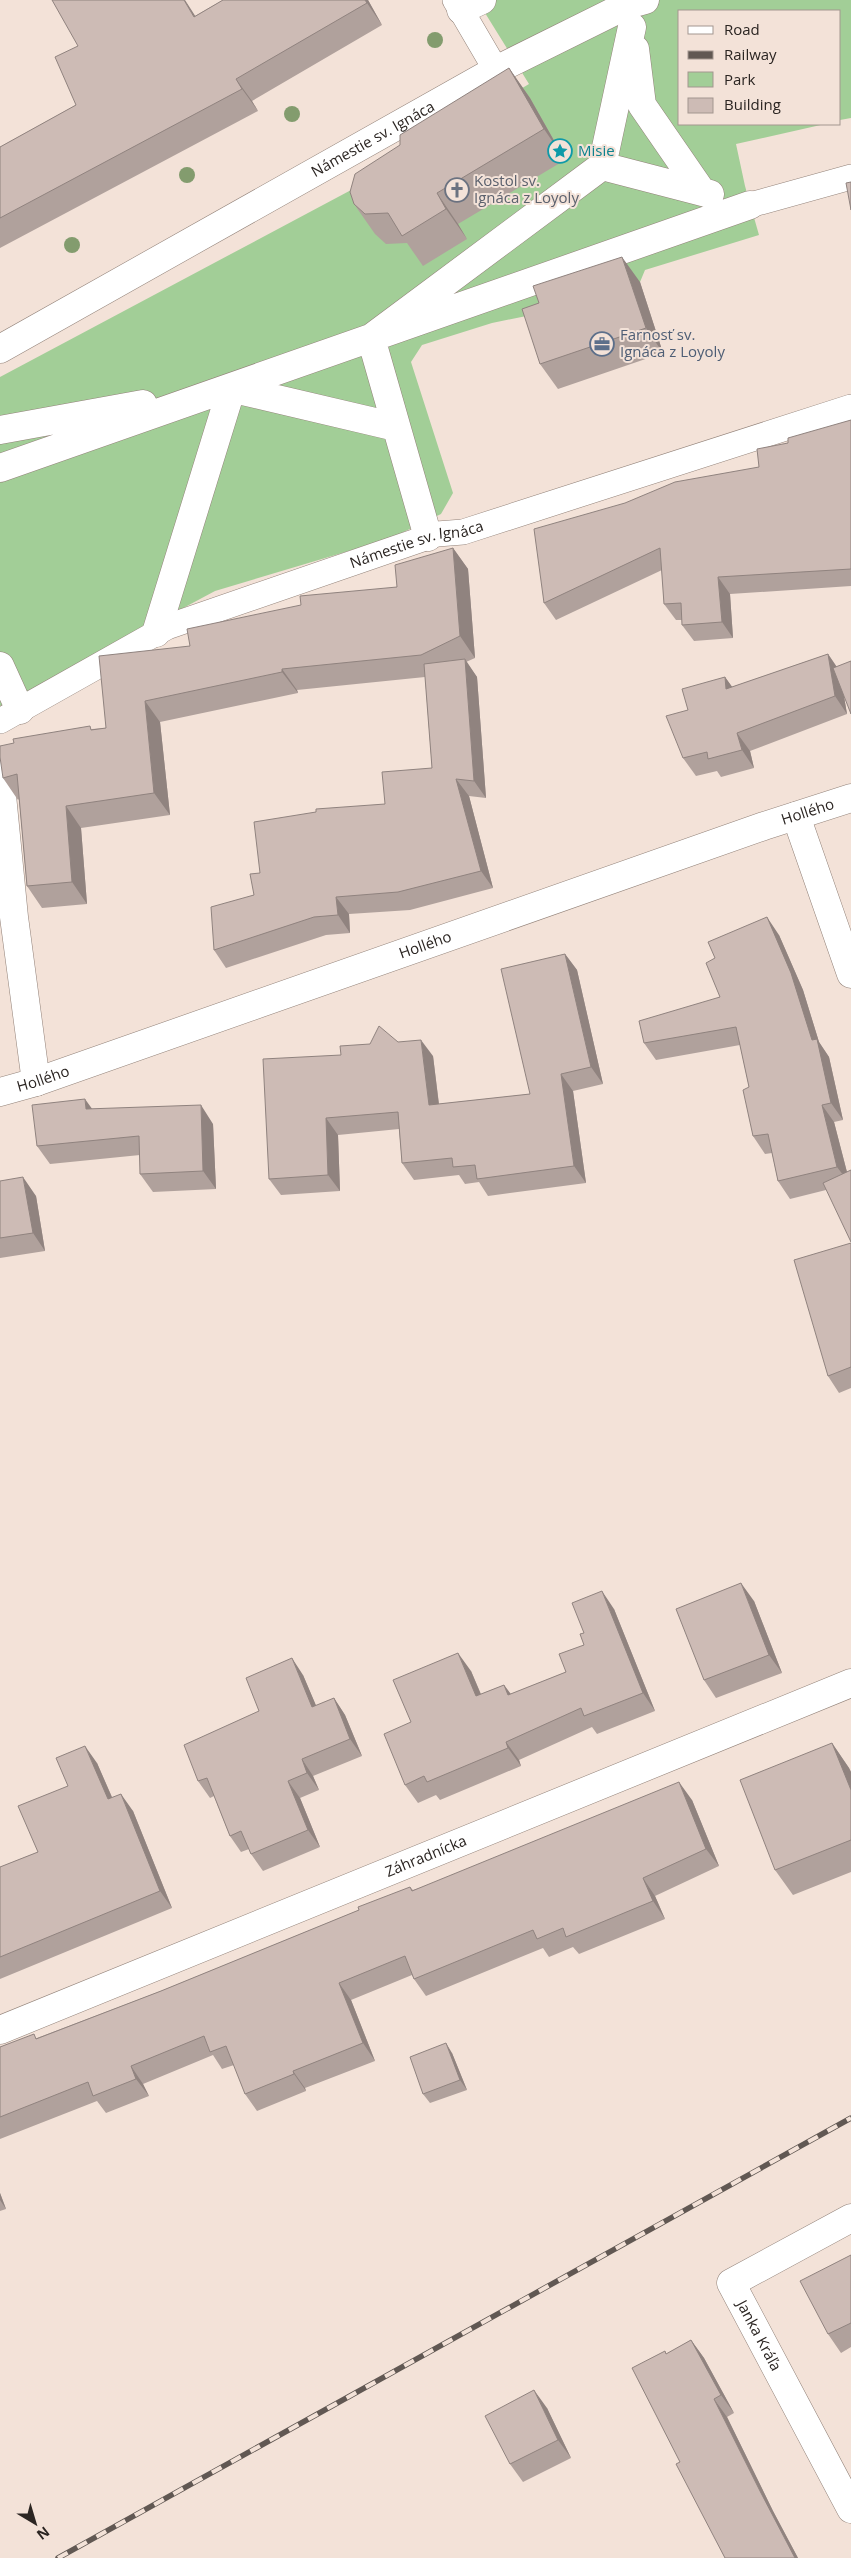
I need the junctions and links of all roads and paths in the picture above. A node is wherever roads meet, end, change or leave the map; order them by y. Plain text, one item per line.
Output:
1 (645, 0) edge
2 (466, 3) edge
3 (496, 70) junction
4 (602, 166) junction
5 (851, 177) edge
6 (702, 192) junction
7 (750, 205) junction
8 (371, 338) junction
9 (0, 349) edge
10 (232, 387) junction
11 (851, 407) edge
12 (396, 427) junction
13 (0, 430) edge
14 (0, 468) edge
15 (428, 537) junction
16 (156, 633) junction
17 (0, 666) edge
18 (10, 716) edge
19 (0, 775) edge
20 (851, 798) edge
21 (796, 816) junction
22 (851, 974) edge
23 (36, 1082) junction
24 (0, 1092) edge
25 (851, 1683) edge
26 (0, 2030) edge
27 (851, 2218) edge
28 (851, 2509) edge

1 - 3 street, Námestie sv. Ignáca
2 - 3 lane
3 - 9 street, Námestie sv. Ignáca
4 - 6 street
4 - 6 street
4 - 8 street
5 - 7 lane
6 - 7 street
7 - 8 street
8 - 10 street
8 - 12 street
10 - 12 street
10 - 13 street
10 - 14 street
10 - 16 street
11 - 15 lane, Námestie sv. Ignáca
12 - 15 street
15 - 16 lane, Námestie sv. Ignáca
16 - 18 lane, Námestie sv. Ignáca
17 - 18 street
19 - 23 street
20 - 21 street, Hollého
21 - 22 street
21 - 23 street, Hollého
23 - 24 street, Hollého
25 - 26 street, Záhradnícka
27 - 28 street, Janka Kráľa

